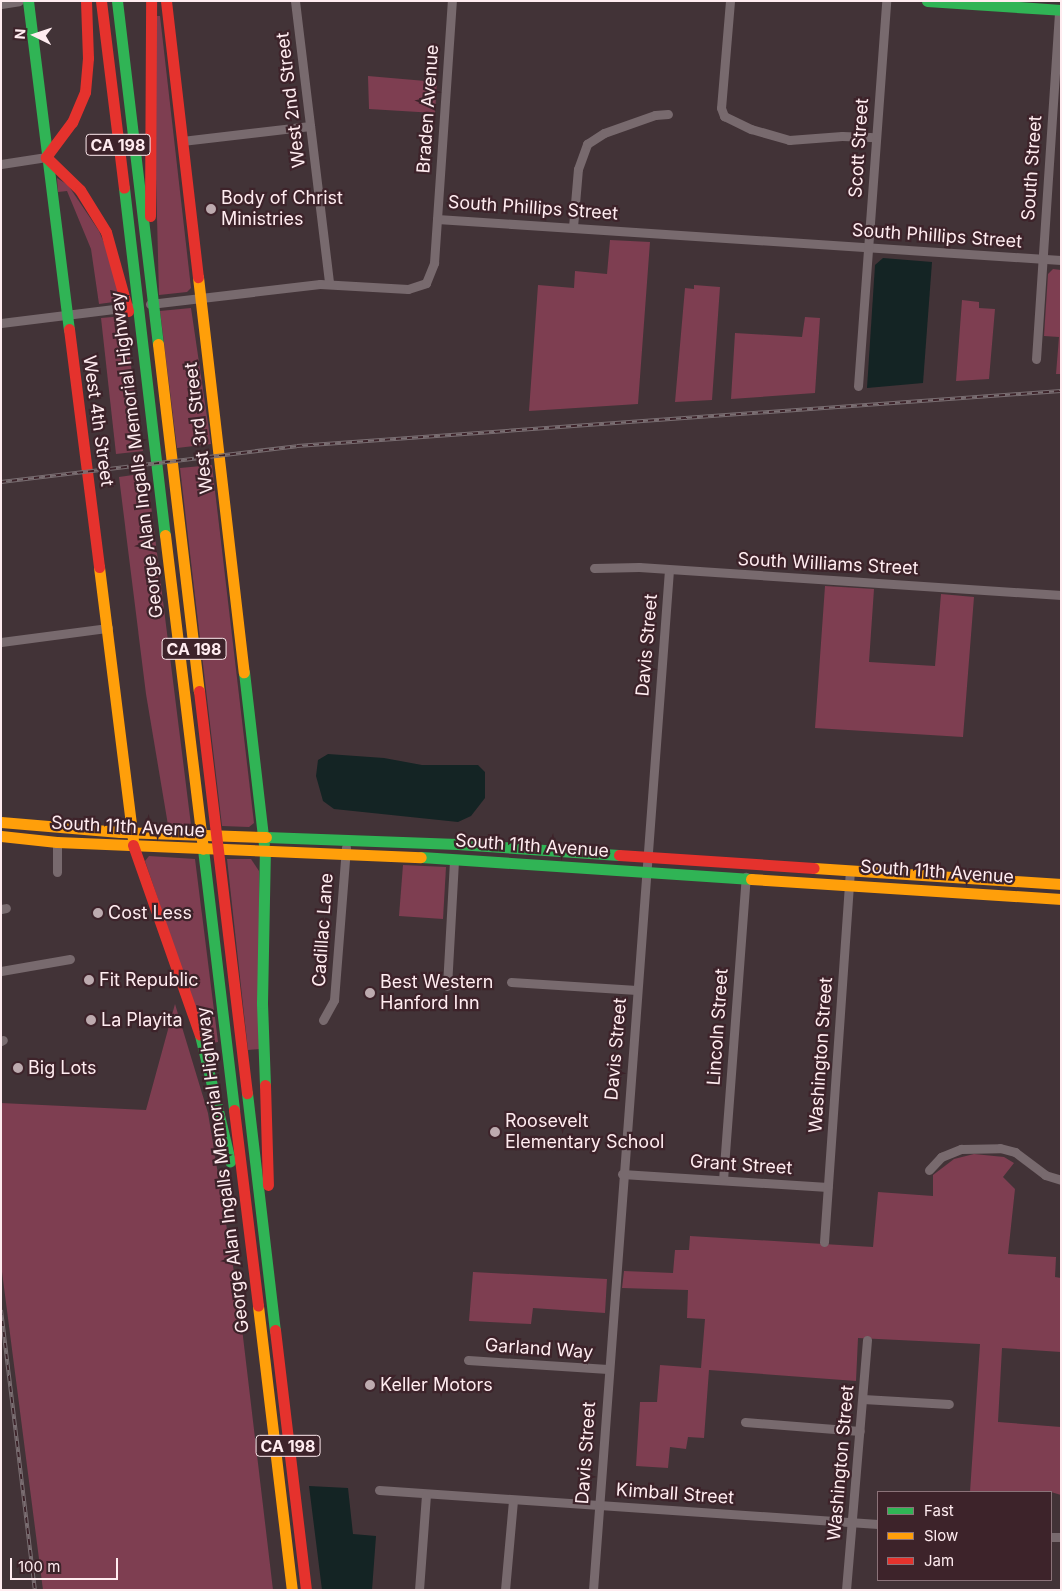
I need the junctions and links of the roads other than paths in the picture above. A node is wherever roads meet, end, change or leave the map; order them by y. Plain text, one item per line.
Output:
1 (19, 1) edge
2 (28, 1) edge
3 (86, 1) edge
4 (101, 1) edge
5 (117, 1) edge
6 (152, 1) edge
7 (166, 1) edge
8 (295, 1) edge
9 (452, 1) edge
10 (730, 1) edge
11 (886, 1) edge
12 (927, 1) edge
13 (1, 4) edge
14 (1060, 10) edge
15 (668, 114) dead end
16 (310, 126) junction
17 (876, 138) junction
18 (182, 141) junction
19 (46, 157) junction
20 (1, 164) edge
21 (437, 219) junction
22 (573, 227) junction
23 (868, 248) junction
24 (1042, 258) junction
25 (1061, 260) edge
26 (329, 284) junction
27 (150, 286) junction
28 (130, 289) junction
29 (201, 298) junction
30 (65, 315) junction
31 (1, 323) edge
32 (1036, 359) dead end
33 (858, 386) dead end
34 (594, 568) dead end
35 (669, 570) junction
36 (1061, 594) edge
37 (108, 628) junction
38 (1, 642) edge
39 (1, 822) edge
40 (134, 831) junction
41 (264, 835) junction
42 (1, 836) edge
43 (346, 839) junction
44 (57, 842) junction
45 (133, 845) junction
46 (265, 851) junction
47 (346, 852) junction
48 (647, 856) junction
49 (454, 859) junction
50 (850, 870) junction
51 (645, 871) junction
52 (57, 872) dead end
53 (746, 877) junction
54 (849, 882) junction
55 (1061, 884) edge
56 (1061, 899) edge
57 (70, 959) dead end
58 (1, 970) edge
59 (511, 982) dead end
60 (447, 986) dead end
61 (637, 990) junction
62 (323, 1020) dead end
63 (929, 1170) dead end
64 (622, 1174) junction
65 (723, 1180) junction
66 (1061, 1180) edge
67 (828, 1187) junction
68 (824, 1242) dead end
69 (271, 1301) junction
70 (257, 1306) junction
71 (867, 1340) dead end
72 (468, 1360) dead end
73 (608, 1369) junction
74 (863, 1399) junction
75 (949, 1404) dead end
76 (745, 1422) dead end
77 (860, 1431) junction
78 (379, 1490) dead end
79 (426, 1494) junction
80 (513, 1500) junction
81 (599, 1505) junction
82 (852, 1522) junction
83 (877, 1524) edge
84 (292, 1590) edge
85 (306, 1590) edge
86 (419, 1590) edge
87 (505, 1590) edge
88 (593, 1590) edge
89 (846, 1590) edge

1 - 13 street
2 - 19 main road, West 4th Street
3 - 19 main road
4 - 28 main road, George Alan Ingalls Memorial Highway / CA 198
5 - 27 main road, George Alan Ingalls Memorial Highway / CA 198
6 - 27 main road
7 - 18 main road, West 3rd Street
8 - 16 street, West 2nd Street
9 - 21 street, Braden Avenue
10 - 17 street
11 - 17 street, Scott Street
12 - 14 main road
14 - 24 street, South Street
15 - 22 street
16 - 18 street
16 - 26 street, West 2nd Street
17 - 23 street, Scott Street
18 - 29 main road, West 3rd Street
19 - 20 street
19 - 28 main road
19 - 30 main road, West 4th Street
21 - 22 street, South Phillips Street
21 - 26 street, South Phillips Street
22 - 23 street, South Phillips Street
23 - 24 street, South Phillips Street
23 - 33 street, Scott Street
24 - 25 street, South Phillips Street
24 - 32 street, South Street
26 - 29 street, South Phillips Street
27 - 69 main road, George Alan Ingalls Memorial Highway / CA 198
28 - 70 main road, George Alan Ingalls Memorial Highway / CA 198
29 - 30 street, South Phillips Street
29 - 41 main road, West 3rd Street
30 - 31 street, South Phillips Street
30 - 37 main road, West 4th Street
34 - 35 street, South Williams Street
35 - 36 street, South Williams Street
35 - 48 street, Davis Street
37 - 38 street
37 - 40 main road, West 4th Street
39 - 40 main road, South 11th Avenue
40 - 41 main road, South 11th Avenue
40 - 45 main road, West 4th Street
41 - 43 main road, South 11th Avenue
41 - 46 main road, West 3rd Street
42 - 44 main road, South 11th Avenue
43 - 47 street, Cadillac Lane
43 - 48 main road, South 11th Avenue
44 - 45 main road, South 11th Avenue
44 - 52 street
45 - 46 main road, South 11th Avenue
45 - 70 main road
46 - 47 main road, South 11th Avenue
46 - 69 main road, West 3rd Street
47 - 49 main road, South 11th Avenue
47 - 62 street, Cadillac Lane
48 - 50 main road, South 11th Avenue
48 - 51 street, Davis Street
49 - 51 main road, South 11th Avenue
49 - 60 street
50 - 54 street, Washington Street
50 - 55 main road, South 11th Avenue
51 - 53 main road, South 11th Avenue
51 - 61 street, Davis Street
53 - 54 main road, South 11th Avenue
53 - 65 street, Lincoln Street
54 - 56 main road, South 11th Avenue
54 - 67 street, Washington Street
57 - 58 street
59 - 61 street
61 - 64 street, Davis Street
63 - 66 street
64 - 65 street, Grant Street
64 - 73 street, Davis Street
65 - 67 street, Grant Street
67 - 68 street, Washington Street
69 - 85 main road, George Alan Ingalls Memorial Highway / CA 198
70 - 84 main road, George Alan Ingalls Memorial Highway / CA 198
71 - 74 street, Washington Street
72 - 73 street, Garland Way
73 - 81 street, Davis Street
74 - 75 street
74 - 77 street, Washington Street
76 - 77 street
77 - 82 street, Washington Street
78 - 79 street, Kimball Street
79 - 80 street, Kimball Street
79 - 86 street
80 - 81 street, Kimball Street
80 - 87 street
81 - 82 street, Kimball Street
81 - 88 street, Davis Street
82 - 83 street, Kimball Street
82 - 89 street, Washington Street

